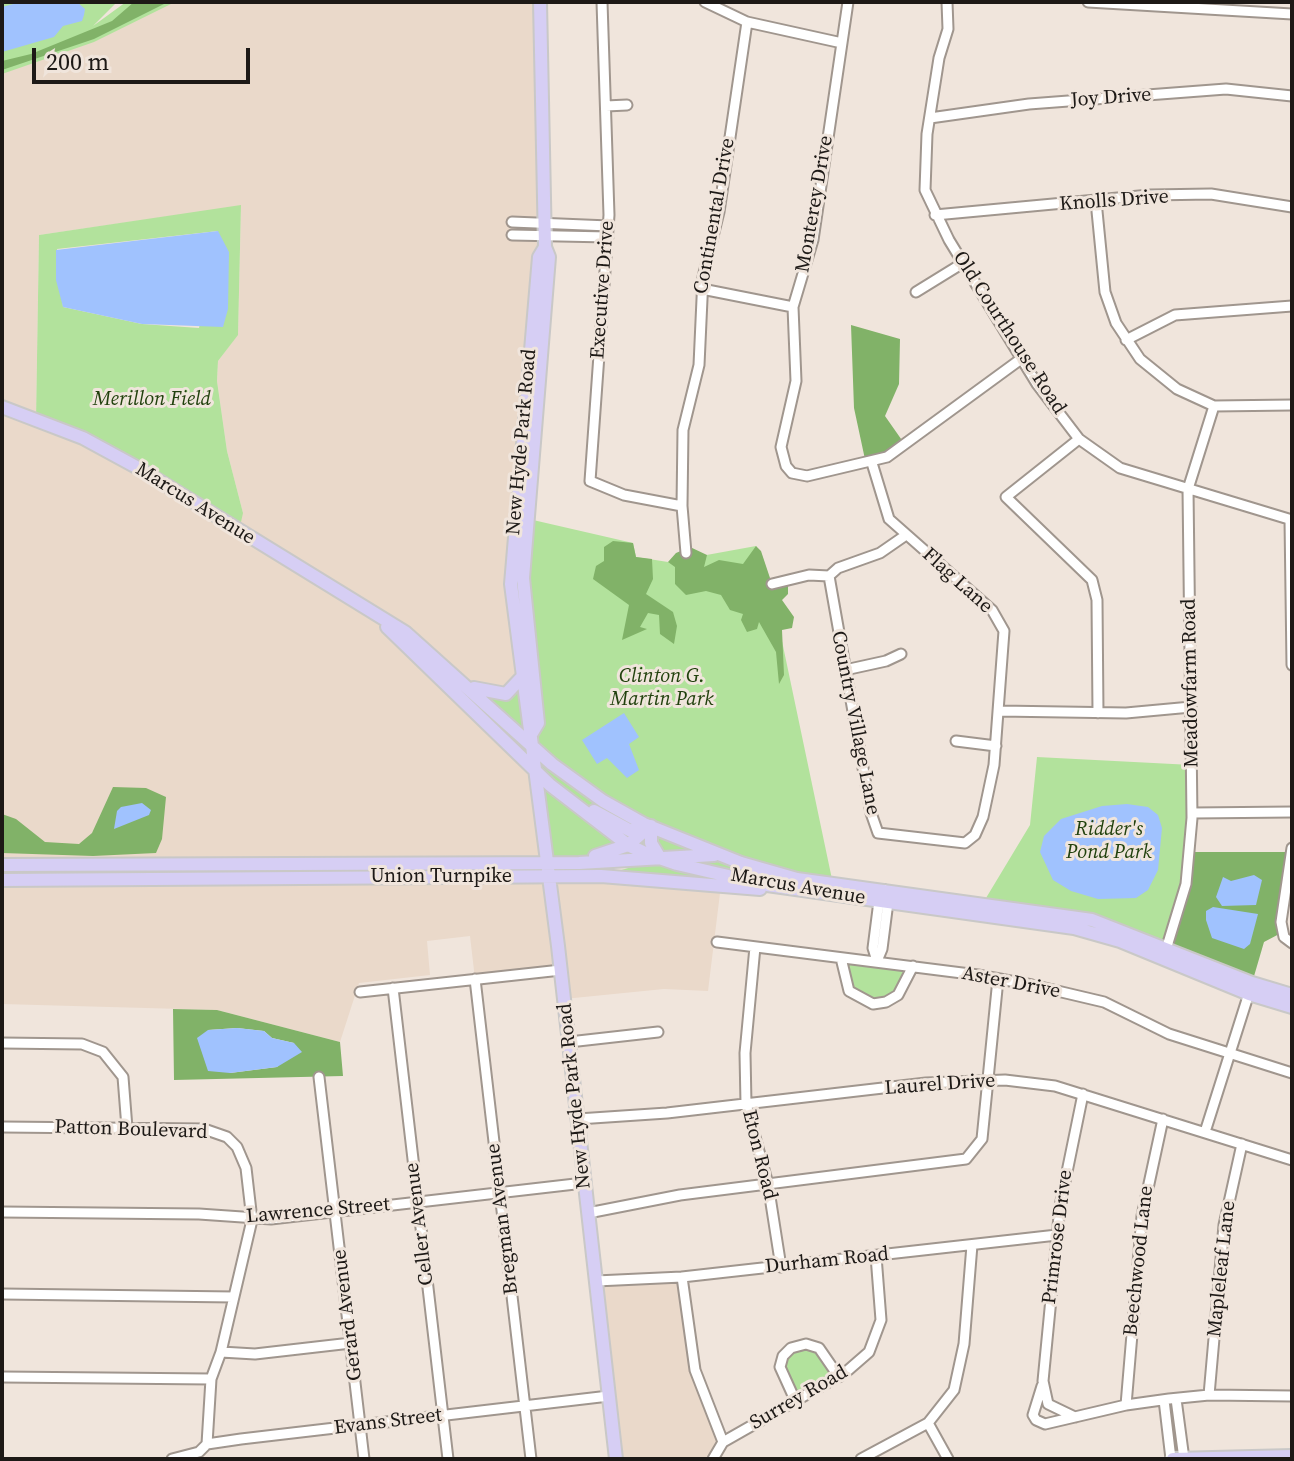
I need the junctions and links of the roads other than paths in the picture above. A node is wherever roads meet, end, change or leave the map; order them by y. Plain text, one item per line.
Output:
1 (540, 2) edge
2 (602, 2) edge
3 (705, 2) edge
4 (848, 2) edge
5 (947, 2) edge
6 (1088, 2) edge
7 (1292, 14) edge
8 (747, 22) junction
9 (842, 43) junction
10 (1292, 96) edge
11 (627, 105) dead end
12 (606, 106) junction
13 (930, 118) junction
14 (1096, 201) junction
15 (1292, 207) edge
16 (935, 215) junction
17 (512, 222) dead end
18 (608, 232) junction
19 (512, 235) dead end
20 (546, 235) junction
21 (963, 263) junction
22 (702, 289) junction
23 (916, 292) dead end
24 (1292, 306) edge
25 (793, 307) junction
26 (1126, 340) junction
27 (1021, 359) junction
28 (1292, 405) edge
29 (1214, 406) junction
30 (2, 407) edge
31 (1079, 439) junction
32 (872, 463) junction
33 (792, 473) junction
34 (784, 482) dead end
35 (1188, 489) junction
36 (682, 506) junction
37 (1291, 520) edge
38 (906, 535) junction
39 (686, 553) dead end
40 (829, 576) junction
41 (772, 584) dead end
42 (1292, 614) edge
43 (379, 619) junction
44 (901, 654) dead end
45 (1292, 665) edge
46 (845, 670) junction
47 (522, 677) junction
48 (467, 684) junction
49 (1191, 707) junction
50 (1000, 711) junction
51 (1098, 713) junction
52 (495, 731) junction
53 (533, 739) junction
54 (956, 741) dead end
55 (996, 746) junction
56 (537, 773) junction
57 (559, 792) junction
58 (1292, 812) edge
59 (1193, 813) junction
60 (647, 825) junction
61 (628, 845) junction
62 (1292, 848) edge
63 (720, 855) junction
64 (660, 858) junction
65 (567, 863) junction
66 (175, 864) junction
67 (2, 865) edge
68 (549, 869) junction
69 (627, 877) junction
70 (175, 878) junction
71 (2, 880) edge
72 (884, 898) junction
73 (717, 942) dead end
74 (1292, 943) edge
75 (755, 947) junction
76 (1164, 954) junction
77 (841, 958) junction
78 (877, 961) junction
79 (913, 966) junction
80 (561, 970) junction
81 (475, 979) junction
82 (998, 979) junction
83 (393, 988) junction
84 (1251, 989) junction
85 (360, 992) dead end
86 (1292, 995) edge
87 (1292, 1007) edge
88 (658, 1032) dead end
89 (569, 1042) junction
90 (2, 1043) edge
91 (1230, 1054) junction
92 (1292, 1073) edge
93 (319, 1077) dead end
94 (988, 1080) junction
95 (1083, 1094) junction
96 (746, 1104) junction
97 (578, 1119) junction
98 (1163, 1119) junction
99 (2, 1127) edge
100 (127, 1128) junction
101 (1205, 1132) junction
102 (1242, 1144) junction
103 (1292, 1160) edge
104 (584, 1183) junction
105 (768, 1184) junction
106 (500, 1193) junction
107 (418, 1202) junction
108 (2, 1212) edge
109 (336, 1212) junction
110 (588, 1213) junction
111 (252, 1220) junction
112 (1057, 1235) junction
113 (972, 1245) junction
114 (876, 1256) junction
115 (781, 1267) junction
116 (682, 1277) junction
117 (596, 1281) junction
118 (2, 1294) edge
119 (234, 1297) junction
120 (351, 1343) junction
121 (221, 1352) junction
122 (2, 1377) edge
123 (839, 1377) junction
124 (211, 1379) junction
125 (1043, 1381) junction
126 (1209, 1395) junction
127 (1292, 1395) edge
128 (609, 1396) junction
129 (1176, 1399) junction
130 (795, 1400) junction
131 (1164, 1400) junction
132 (1126, 1405) junction
133 (524, 1406) junction
134 (442, 1416) junction
135 (1075, 1417) junction
136 (928, 1423) junction
137 (360, 1425) junction
138 (723, 1442) junction
139 (207, 1444) junction
140 (1292, 1456) edge
141 (1184, 1458) edge
142 (172, 1459) edge
143 (364, 1459) edge
144 (448, 1459) edge
145 (531, 1459) edge
146 (616, 1459) edge
147 (713, 1459) edge
148 (861, 1459) edge
149 (948, 1459) edge
150 (1172, 1459) edge

1 - 20 main road, New Hyde Park Road
2 - 12 street, Executive Drive
3 - 8 street
4 - 9 street, Monterey Drive
5 - 13 street, Old Courthouse Road
6 - 7 street
8 - 9 street
8 - 22 street, Continental Drive
9 - 25 street, Monterey Drive
10 - 13 street, Joy Drive
11 - 12 street
12 - 18 street, Executive Drive
13 - 16 street, Old Courthouse Road
14 - 15 street, Knolls Drive
14 - 16 street, Knolls Drive
14 - 26 street
16 - 21 street, Old Courthouse Road
17 - 20 street
18 - 20 street
18 - 36 street, Executive Drive
19 - 20 street
20 - 47 main road, New Hyde Park Road
20 - 53 main road, New Hyde Park Road
21 - 23 street
21 - 27 street, Old Courthouse Road
22 - 25 street
22 - 36 street, Continental Drive
24 - 26 street
25 - 33 street, Monterey Drive
26 - 29 street
27 - 31 street, Old Courthouse Road
27 - 32 street
28 - 29 street
29 - 35 street, Meadowfarm Road
30 - 43 main road, Marcus Avenue
31 - 35 street, Old Courthouse Road
31 - 51 street
32 - 33 street
32 - 38 street, Flag Lane
33 - 34 street
35 - 37 street, Old Courthouse Road
35 - 49 street, Meadowfarm Road
36 - 39 street, Continental Drive
37 - 42 street
38 - 40 street
38 - 50 street, Flag Lane
40 - 41 street
40 - 46 street, Country Village Lane
42 - 45 street
43 - 48 main road, Marcus Avenue
43 - 52 main road, Marcus Avenue
44 - 46 street
46 - 55 street, Country Village Lane
47 - 48 main road
47 - 53 main road, New Hyde Park Road
48 - 53 main road, Marcus Avenue
49 - 51 street
49 - 59 street, Meadowfarm Road
50 - 51 street
50 - 55 street, Country Village Lane
52 - 53 main road
52 - 56 main road, Marcus Avenue
53 - 56 main road, New Hyde Park Road
53 - 60 main road, Marcus Avenue
54 - 55 street
56 - 57 main road, Marcus Avenue
56 - 68 main road, New Hyde Park Road
57 - 60 main road
57 - 61 main road, Marcus Avenue
58 - 59 street
59 - 76 street, Meadowfarm Road
60 - 61 main road
60 - 63 main road, Marcus Avenue
60 - 64 main road
61 - 64 main road, Marcus Avenue
61 - 65 main road
62 - 74 street
63 - 64 main road, Union Turnpike
63 - 72 main road, Marcus Avenue
64 - 65 main road, Union Turnpike
64 - 69 main road
64 - 72 main road, Marcus Avenue
65 - 68 main road, Union Turnpike
66 - 67 main road, Union Turnpike
66 - 68 main road, Union Turnpike
66 - 70 street
68 - 69 main road, Union Turnpike
68 - 70 main road, Union Turnpike
68 - 80 main road, New Hyde Park Road
69 - 72 main road, Union Turnpike
70 - 71 main road, Union Turnpike
72 - 76 main road, Marcus Avenue
72 - 78 street
73 - 75 street, Aster Drive
75 - 77 street, Aster Drive
75 - 96 street, Eton Road
76 - 84 main road, Marcus Avenue
77 - 78 street, Aster Drive
77 - 79 street
78 - 79 street, Aster Drive
79 - 82 street, Aster Drive
80 - 81 street
80 - 89 main road, New Hyde Park Road
81 - 83 street
81 - 106 street, Bregman Avenue
82 - 91 street, Aster Drive
82 - 94 street
83 - 85 street
83 - 107 street, Celler Avenue
84 - 86 main road, Marcus Avenue
84 - 87 main road, Marcus Avenue
84 - 91 street
88 - 89 street
89 - 97 main road, New Hyde Park Road
90 - 100 street
91 - 92 street, Aster Drive
91 - 101 street
93 - 109 street, Gerard Avenue
94 - 95 street, Laurel Drive
94 - 96 street, Laurel Drive
94 - 105 street
95 - 98 street, Laurel Drive
95 - 112 street, Primrose Drive
96 - 97 street, Laurel Drive
96 - 105 street, Eton Road
97 - 104 main road, New Hyde Park Road
98 - 101 street, Laurel Drive
98 - 132 street, Beechwood Lane
99 - 100 street, Patton Boulevard
100 - 111 street, Patton Boulevard
101 - 102 street, Laurel Drive
102 - 103 street, Laurel Drive
102 - 126 street, Mapleleaf Lane
104 - 106 street, Lawrence Street
104 - 110 main road, New Hyde Park Road
105 - 110 street
105 - 115 street, Eton Road
106 - 107 street, Lawrence Street
106 - 133 street, Bregman Avenue
107 - 109 street, Lawrence Street
107 - 134 street, Celler Avenue
108 - 111 street, Lawrence Street
109 - 111 street, Lawrence Street
109 - 120 street, Gerard Avenue
110 - 117 main road, New Hyde Park Road
111 - 119 street, Patton Boulevard
112 - 113 street, Durham Road
112 - 125 street, Primrose Drive
113 - 114 street, Durham Road
113 - 136 street
114 - 115 street, Durham Road
114 - 123 street, Surrey Road
115 - 116 street, Durham Road
116 - 117 street, Durham Road
116 - 138 street
117 - 128 main road, New Hyde Park Road
118 - 119 street
119 - 121 street, Patton Boulevard
120 - 121 street
120 - 137 street, Gerard Avenue
121 - 124 street, Patton Boulevard
122 - 124 street
123 - 130 street, Surrey Road
123 - 130 street
124 - 139 street, Patton Boulevard
125 - 135 street
125 - 135 street, Primrose Drive
126 - 127 street, Primrose Drive
126 - 129 street, Primrose Drive
128 - 133 street, Evans Street
128 - 146 main road, New Hyde Park Road
129 - 131 street, Primrose Drive
129 - 141 street
130 - 138 street, Surrey Road
131 - 132 street, Primrose Drive
131 - 150 street
132 - 135 street, Primrose Drive
133 - 134 street, Evans Street
133 - 145 street, Bregman Avenue
134 - 137 street, Evans Street
134 - 144 street, Celler Avenue
136 - 148 street
136 - 149 street
137 - 139 street, Evans Street
137 - 143 street, Gerard Avenue
138 - 147 street
139 - 142 street, Evans Street
140 - 141 main road
141 - 150 main road

